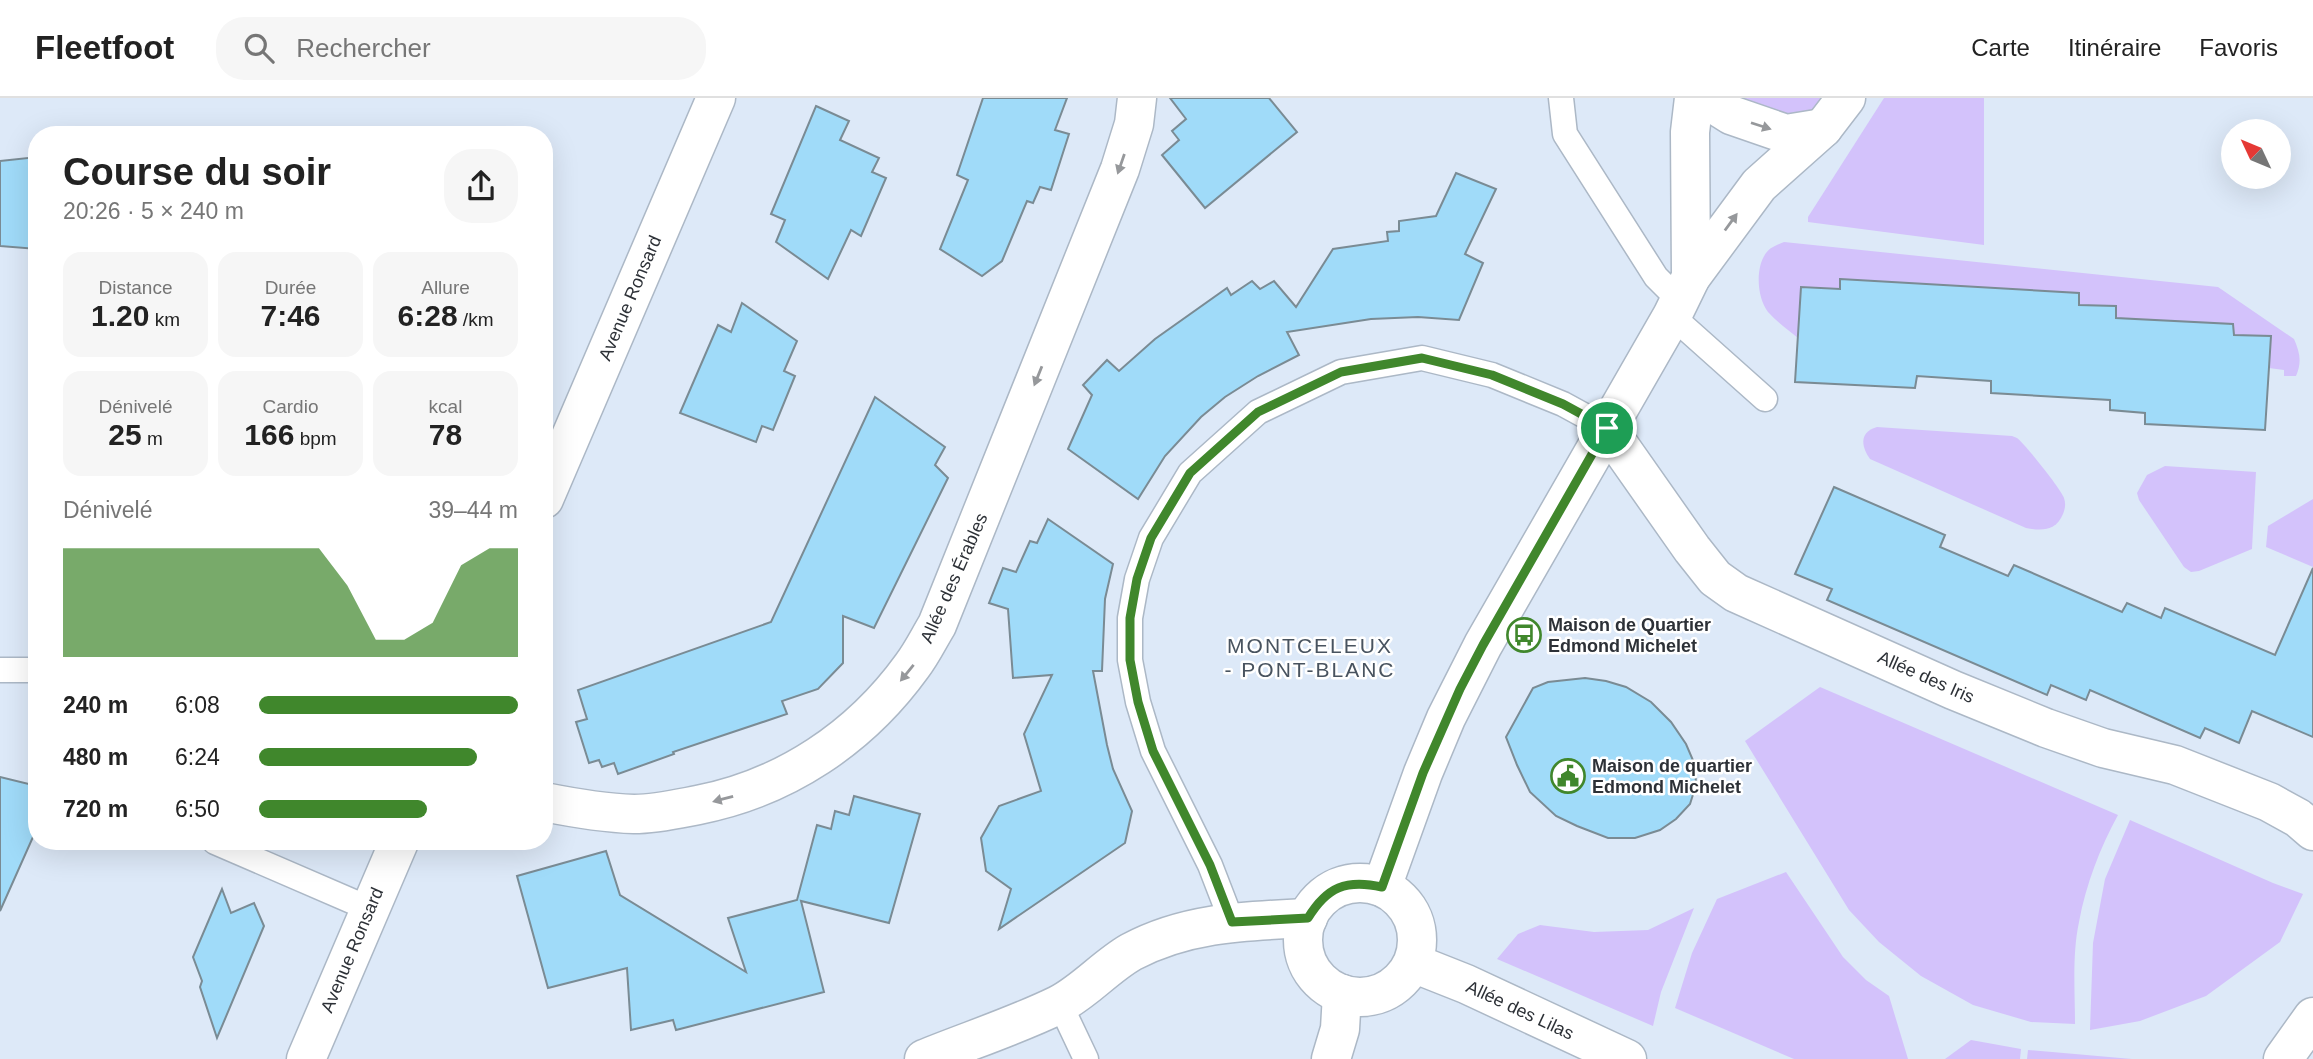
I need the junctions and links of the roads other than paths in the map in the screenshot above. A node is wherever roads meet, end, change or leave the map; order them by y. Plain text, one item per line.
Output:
1 (716, 98) edge
2 (1137, 98) edge
3 (1561, 98) edge
4 (1694, 98) edge
5 (1704, 98) edge
6 (1846, 98) edge
7 (1823, 128) junction
8 (1681, 298) junction
9 (1765, 399) dead end
10 (1607, 428) junction
11 (553, 478) edge
12 (0, 670) edge
13 (28, 670) edge
14 (553, 804) edge
15 (2313, 831) edge
16 (234, 850) edge
17 (396, 850) edge
18 (1382, 887) junction
19 (370, 909) junction
20 (1308, 918) junction
21 (1232, 922) junction
22 (1413, 963) junction
23 (1342, 994) junction
24 (1059, 1004) junction
25 (2313, 1017) edge
26 (306, 1059) edge
27 (924, 1059) edge
28 (1086, 1059) edge
29 (1331, 1059) edge
30 (1627, 1059) edge
31 (2283, 1059) edge

1 - 11 street, Avenue Ronsard
2 -> 14 street, Allée des Érables
3 - 8 lane
4 - 8 street
5 -> 7 street
6 - 7 street
8 -> 7 street
8 - 9 lane
8 - 10 street
10 - 15 street, Allée des Iris
10 - 18 street
10 - 21 lane
12 - 13 lane
16 - 19 lane
17 - 19 street, Avenue Ronsard
18 - 20 street
18 - 22 street
19 - 26 street, Avenue Ronsard
20 - 21 street
20 - 23 street
21 - 24 street
22 - 23 street
22 - 30 street, Allée des Lilas
23 - 29 street
24 - 27 street
24 - 28 lane
25 - 31 street

